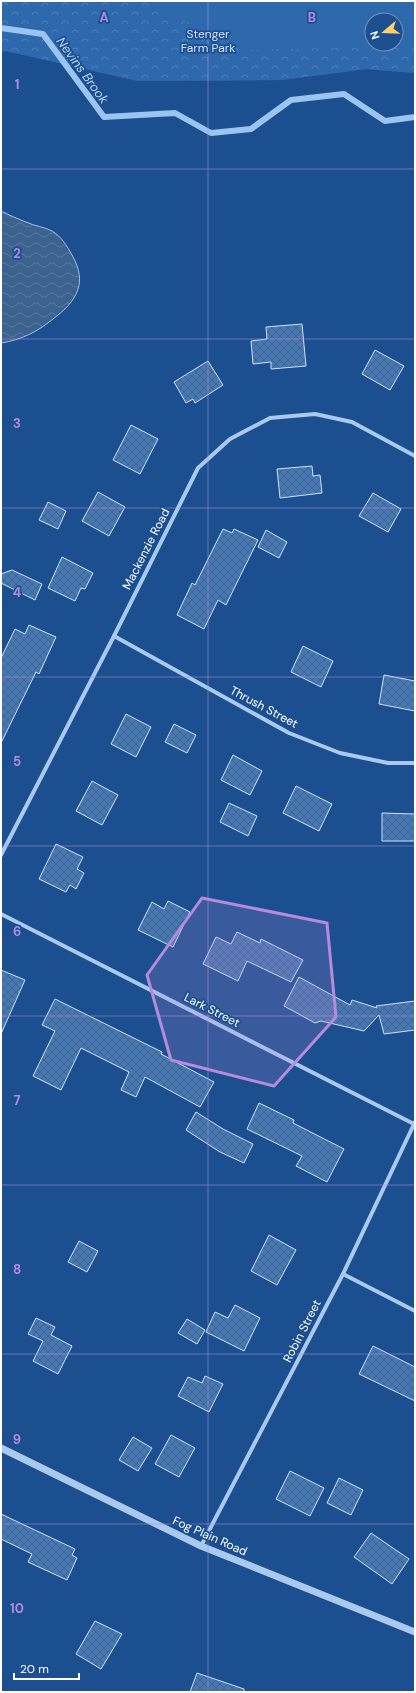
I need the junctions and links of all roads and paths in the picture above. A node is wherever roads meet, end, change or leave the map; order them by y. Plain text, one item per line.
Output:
1 (415, 456) edge
2 (114, 636) junction
3 (415, 763) edge
4 (1, 855) edge
5 (1, 914) edge
6 (414, 1123) edge
7 (343, 1274) junction
8 (415, 1311) edge
9 (1, 1448) edge
10 (201, 1546) junction
11 (415, 1632) edge

1 - 2 street, Mackenzie Road
2 - 3 street, Thrush Street
2 - 4 street, Mackenzie Road
5 - 6 street, Lark Street
6 - 7 street, Robin Street
7 - 8 street
7 - 10 street, Robin Street
9 - 10 street, Fog Plain Road
10 - 11 street, Fog Plain Road

